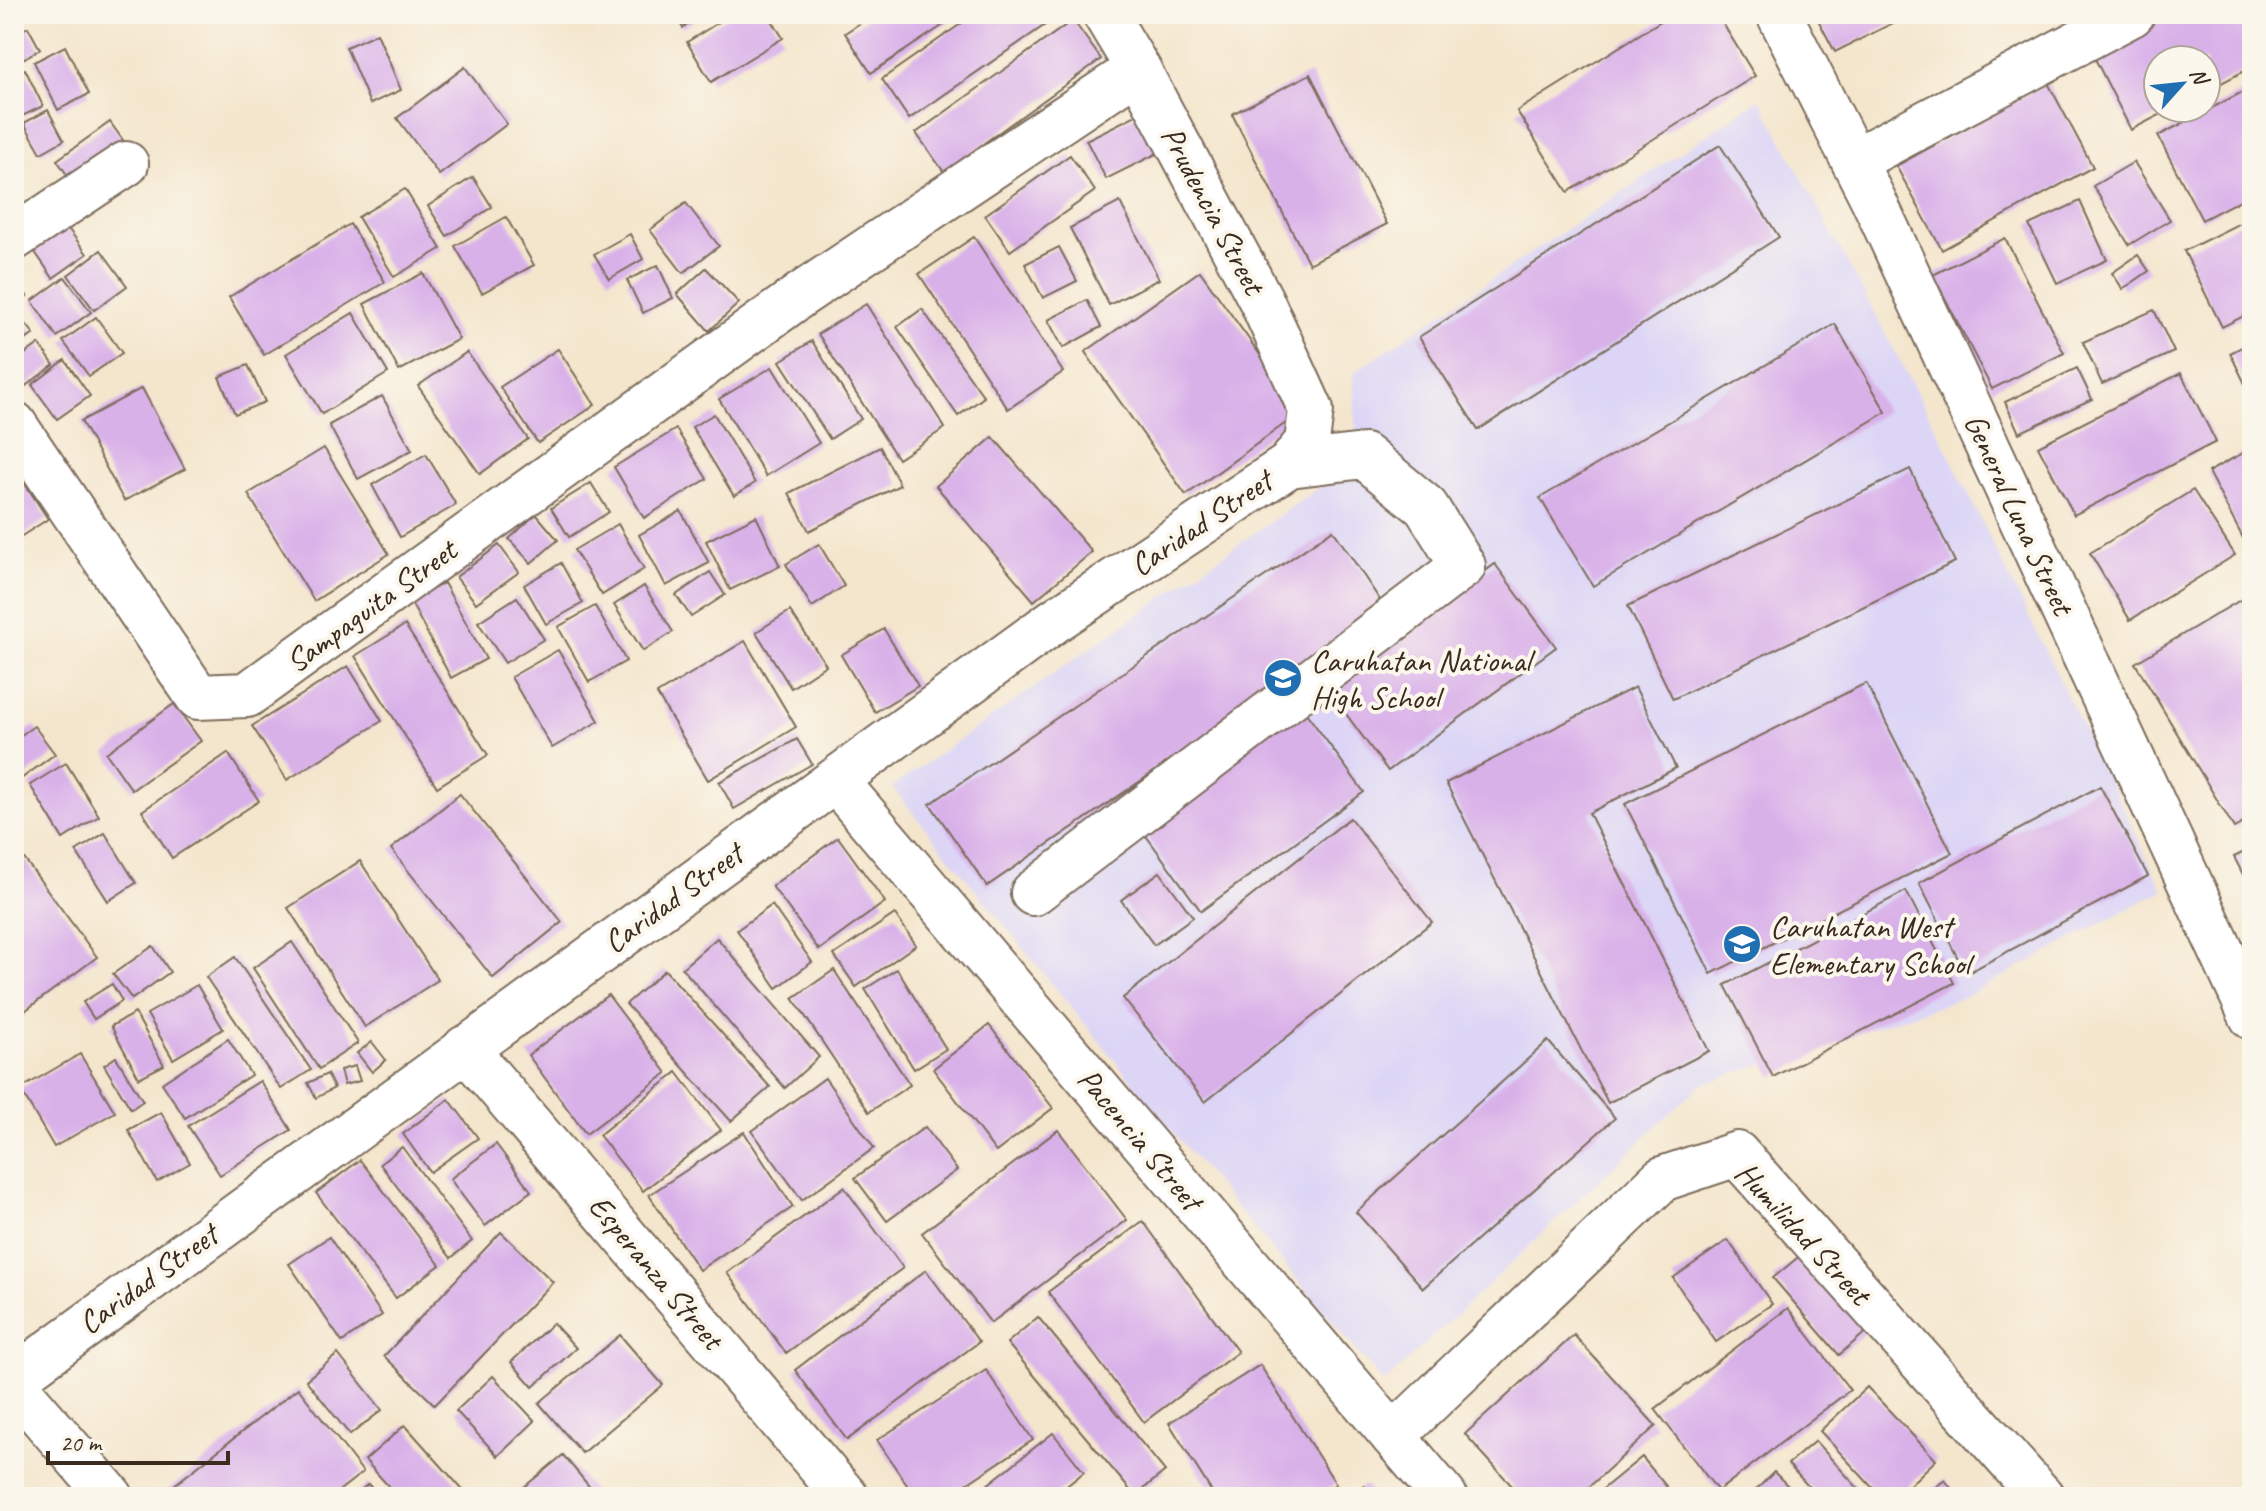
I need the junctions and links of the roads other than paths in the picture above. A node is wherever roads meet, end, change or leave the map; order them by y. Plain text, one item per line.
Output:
1 (1105, 14) edge
2 (1779, 14) edge
3 (2132, 14) edge
4 (1138, 69) junction
5 (1854, 161) junction
6 (126, 164) dead end
7 (14, 238) edge
8 (1311, 410) joint
9 (14, 424) edge
10 (1289, 465) junction
11 (836, 781) junction
12 (1033, 893) dead end
13 (2252, 1017) edge
14 (465, 1048) junction
15 (14, 1378) edge
16 (14, 1385) edge
17 (1393, 1436) junction
18 (111, 1497) edge
19 (846, 1497) edge
20 (1445, 1497) edge
21 (2042, 1497) edge

1 - 4 street, Prudencia Street
2 - 5 street, General Luna Street
3 - 5 street
4 - 8 street, Prudencia Street
4 - 9 street, Sampaguita Street
5 - 13 street, General Luna Street
6 - 7 street
8 - 10 street, Caridad Street
10 - 11 street, Caridad Street
10 - 12 street
11 - 14 street, Caridad Street
11 - 17 street, Pacencia Street
14 - 15 street, Caridad Street
14 - 19 street, Esperanza Street
16 - 18 street
17 - 20 street, Pacencia Street
17 - 21 street, Humilidad Street

